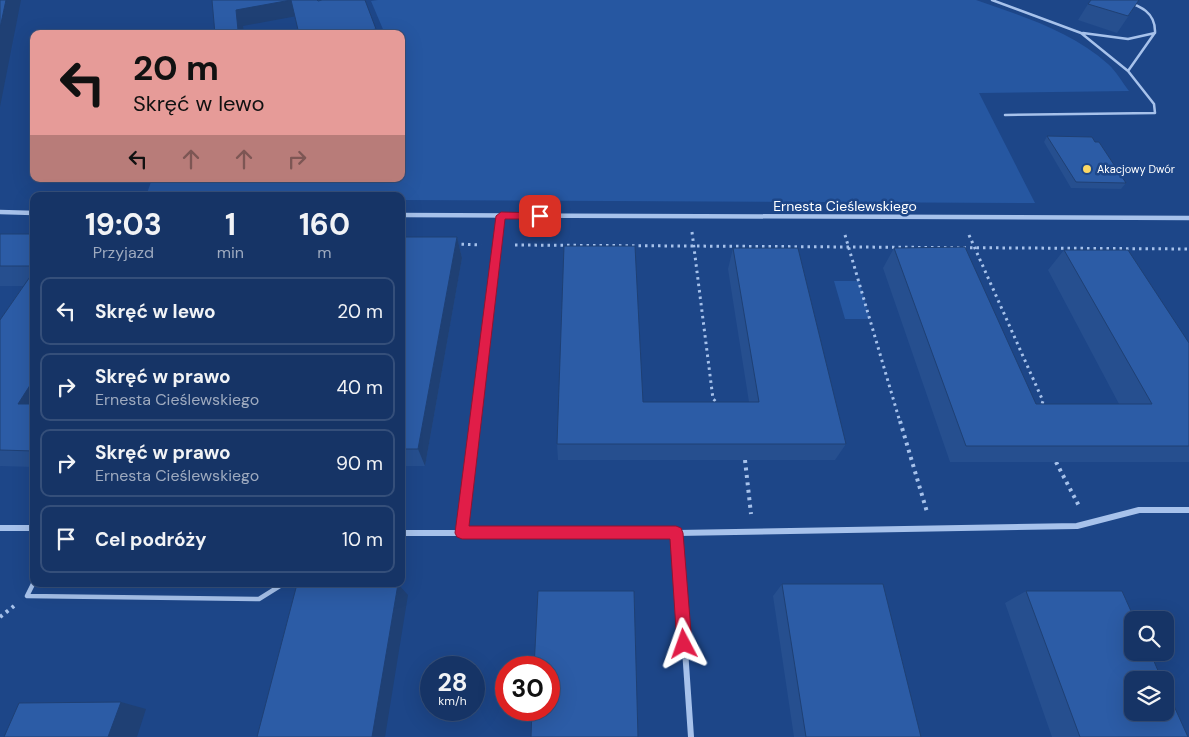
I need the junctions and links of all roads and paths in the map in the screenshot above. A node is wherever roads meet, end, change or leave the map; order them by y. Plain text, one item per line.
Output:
1 (992, 0) edge
2 (1124, 0) edge
3 (1081, 32) junction
4 (1155, 33) junction
5 (1128, 71) junction
6 (1005, 115) dead end
7 (0, 212) edge
8 (30, 213) edge
9 (405, 215) edge
10 (501, 216) junction
11 (1189, 218) edge
12 (692, 232) dead end
13 (844, 232) dead end
14 (968, 232) dead end
15 (449, 244) edge
16 (497, 245) junction
17 (695, 246) junction
18 (849, 247) junction
19 (974, 247) junction
20 (1189, 249) edge
21 (725, 409) edge
22 (1038, 415) edge
23 (745, 460) edge
24 (1056, 462) edge
25 (1189, 510) edge
26 (1088, 523) junction
27 (0, 528) edge
28 (30, 528) edge
29 (932, 529) junction
30 (753, 532) junction
31 (405, 533) edge
32 (462, 533) junction
33 (676, 533) junction
34 (31, 587) edge
35 (278, 587) edge
36 (691, 737) edge

1 - 3 lane
2 - 4 lane
3 - 4 lane
3 - 5 lane
4 - 5 lane
5 - 6 lane
7 - 8 street
9 - 10 street, Ernesta Cieślewskiego
10 - 11 street, Ernesta Cieślewskiego
10 - 16 street
12 - 17 path
13 - 18 path
14 - 19 path
15 - 16 path
16 - 17 path
16 - 32 street
17 - 18 path
17 - 21 path
18 - 19 path
18 - 29 path
19 - 20 path
19 - 22 path
23 - 30 path
24 - 26 path
25 - 26 street
26 - 29 street
27 - 28 street
29 - 30 street
30 - 33 street
31 - 32 street
32 - 33 street
33 - 36 street
34 - 35 lane

